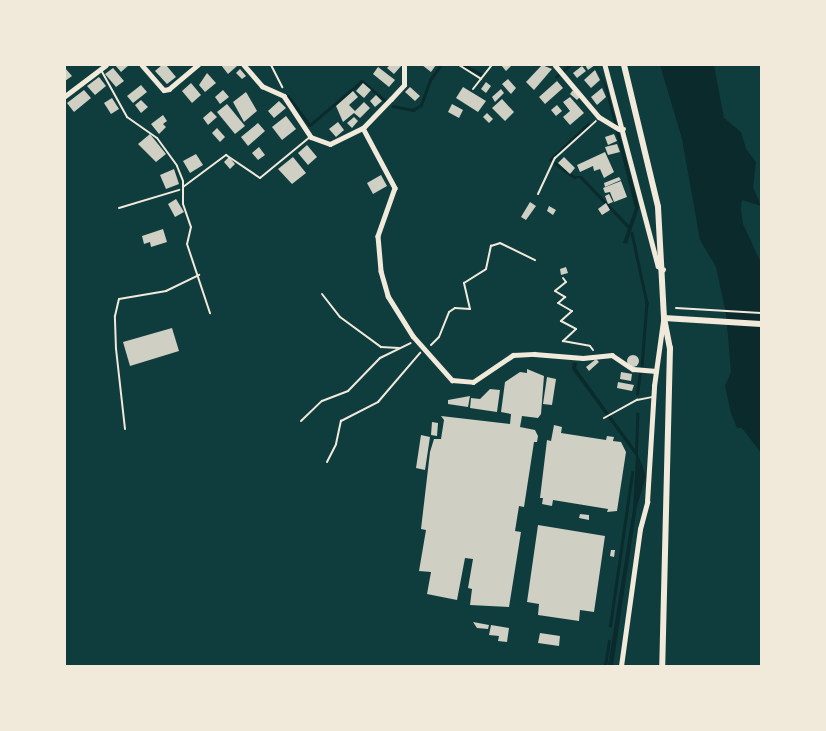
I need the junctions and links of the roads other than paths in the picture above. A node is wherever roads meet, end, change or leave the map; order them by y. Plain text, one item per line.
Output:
1 (106, 65) edge
2 (142, 65) edge
3 (198, 65) edge
4 (244, 65) edge
5 (404, 65) edge
6 (459, 65) edge
7 (492, 65) edge
8 (555, 65) edge
9 (605, 65) edge
10 (624, 65) edge
11 (101, 70) junction
12 (480, 79) junction
13 (473, 89) dead end
14 (65, 96) edge
15 (363, 128) junction
16 (624, 129) junction
17 (311, 137) junction
18 (183, 188) junction
19 (664, 270) junction
20 (199, 275) junction
21 (210, 313) dead end
22 (664, 318) junction
23 (761, 324) edge
24 (656, 371) junction
25 (654, 397) junction
26 (604, 418) dead end
27 (125, 429) dead end
28 (620, 666) edge
29 (662, 666) edge

1 - 11 street
2 - 3 street
4 - 17 street
5 - 15 street
6 - 12 lane
7 - 12 lane
8 - 16 street
9 - 16 street
10 - 19 main road
11 - 14 street
11 - 18 lane
12 - 13 lane
15 - 17 street
15 - 24 street
16 - 19 street
17 - 18 lane
18 - 20 lane
19 - 22 main road
20 - 21 lane
20 - 27 lane
22 - 23 main road
22 - 24 street
22 - 29 main road
24 - 25 street
25 - 26 lane
25 - 28 street

